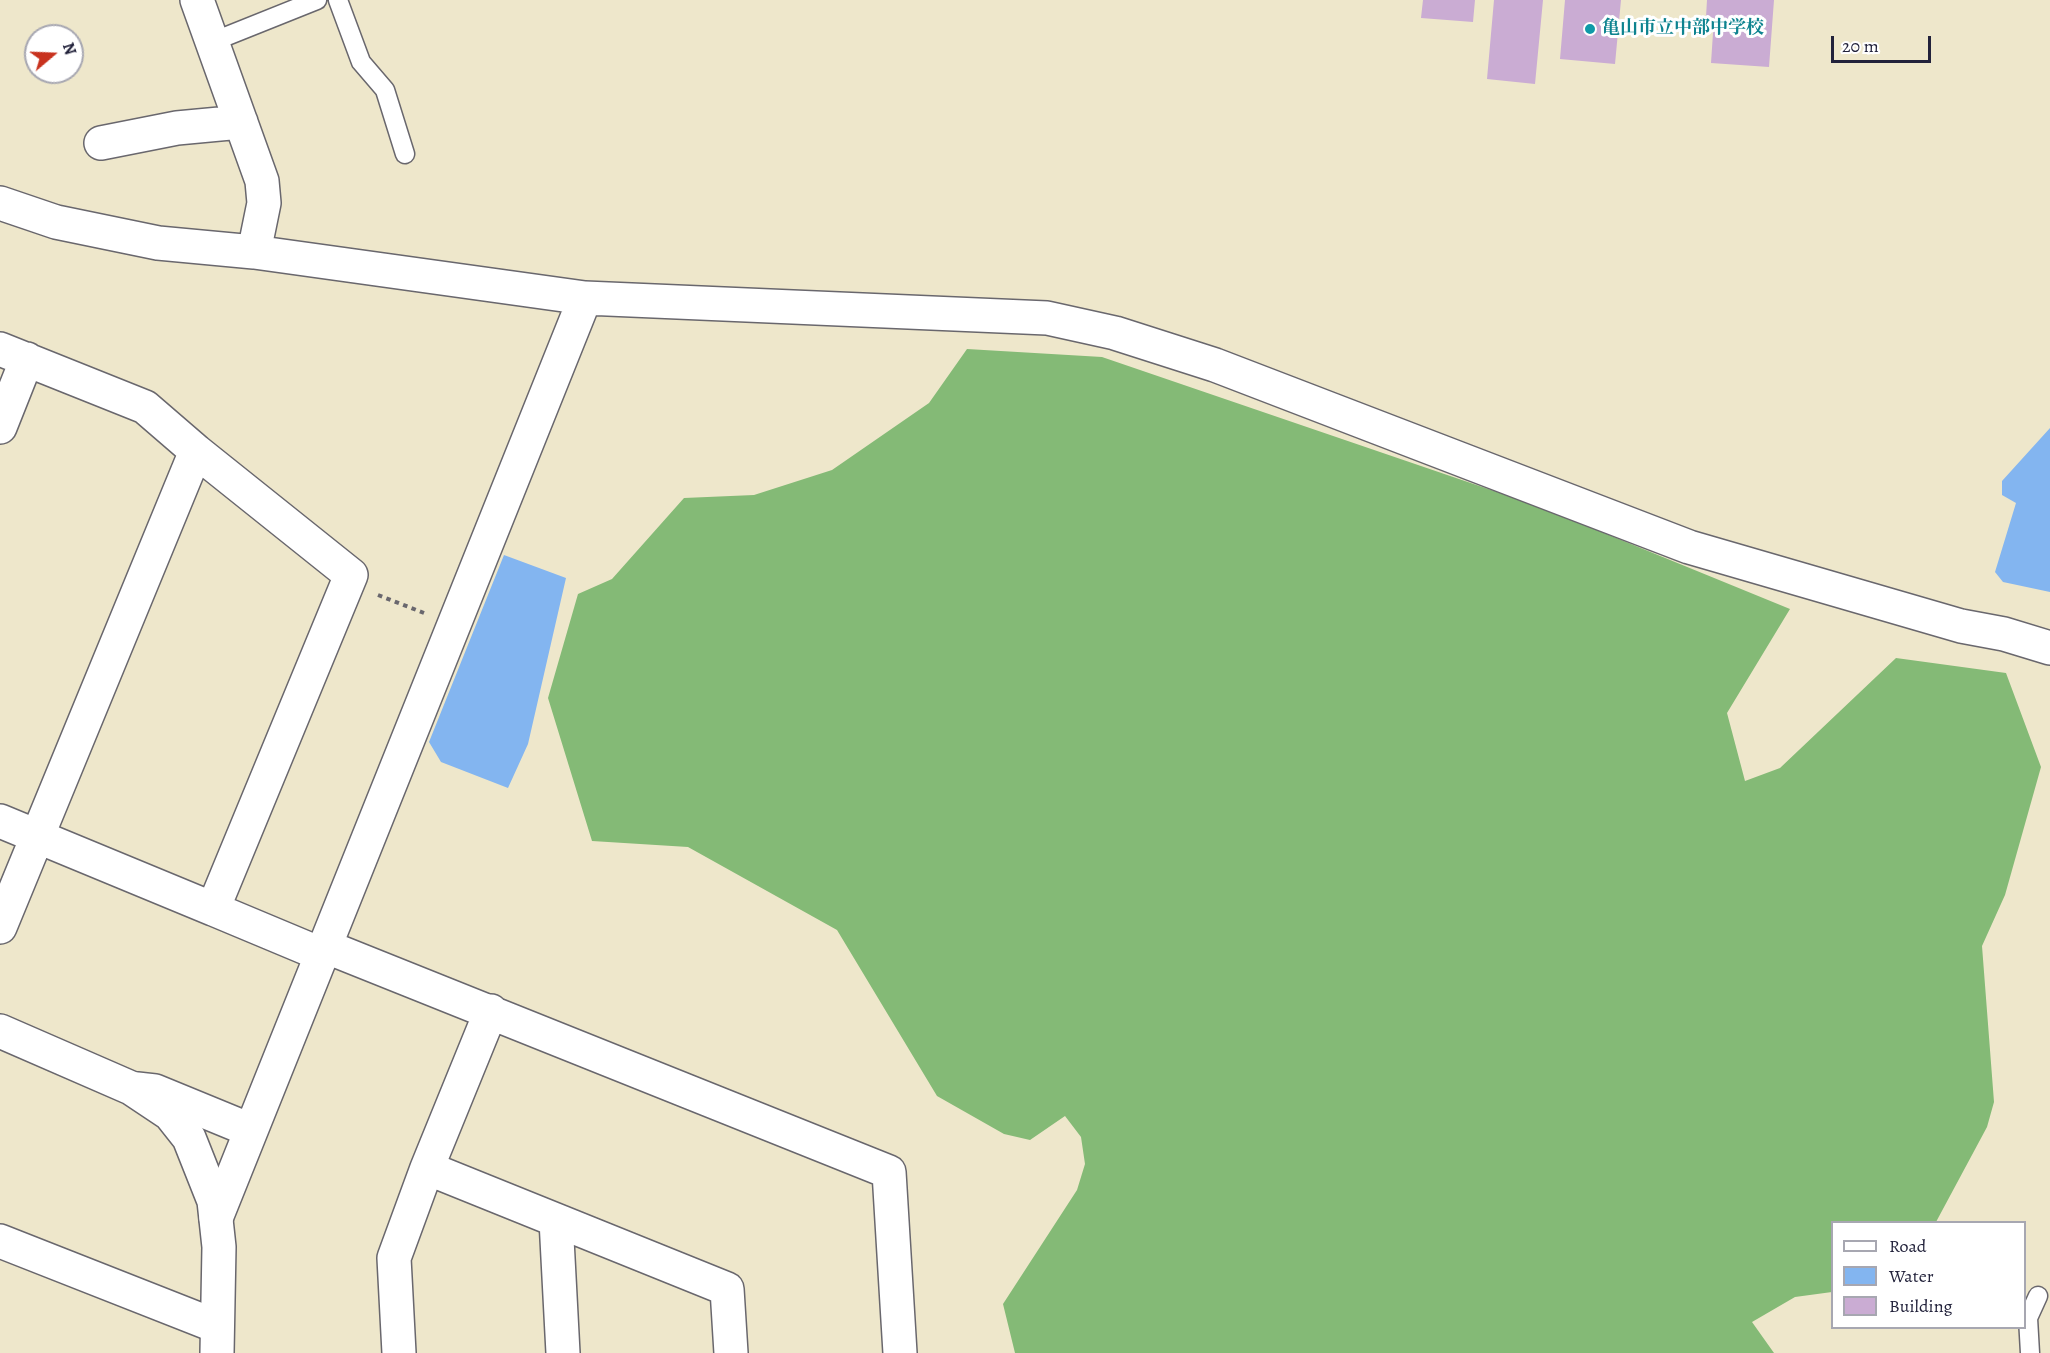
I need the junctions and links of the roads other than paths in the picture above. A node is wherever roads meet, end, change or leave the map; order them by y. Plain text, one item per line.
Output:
1 (197, 0) edge
2 (316, 0) edge
3 (338, 0) edge
4 (212, 42) junction
5 (241, 122) junction
6 (101, 143) dead end
7 (405, 154) dead end
8 (0, 203) edge
9 (254, 252) junction
10 (585, 298) junction
11 (14, 354) edge
12 (0, 427) edge
13 (196, 451) junction
14 (2050, 648) edge
15 (0, 821) edge
16 (37, 836) junction
17 (213, 909) junction
18 (0, 927) edge
19 (325, 951) junction
20 (491, 1011) junction
21 (0, 1031) edge
22 (131, 1088) junction
23 (250, 1130) junction
24 (427, 1168) junction
25 (216, 1218) junction
26 (556, 1220) junction
27 (0, 1241) edge
28 (2038, 1296) dead end
29 (216, 1340) edge
30 (399, 1353) edge
31 (563, 1353) edge
32 (731, 1353) edge
33 (900, 1353) edge
34 (2030, 1353) edge

1 - 4 street
2 - 4 lane
3 - 7 lane
4 - 5 street
5 - 6 street
5 - 9 street
8 - 9 street
9 - 10 street
10 - 14 street
10 - 19 street
11 - 12 street
11 - 13 street
13 - 16 street
13 - 17 street
15 - 16 street
16 - 17 street
16 - 18 street
17 - 19 street
19 - 20 street
19 - 23 street
20 - 24 street
20 - 33 street
21 - 22 street
22 - 23 street
22 - 25 street
23 - 25 street
24 - 26 street
24 - 30 street
25 - 29 street
26 - 31 street
26 - 32 street
27 - 29 street
28 - 34 lane

